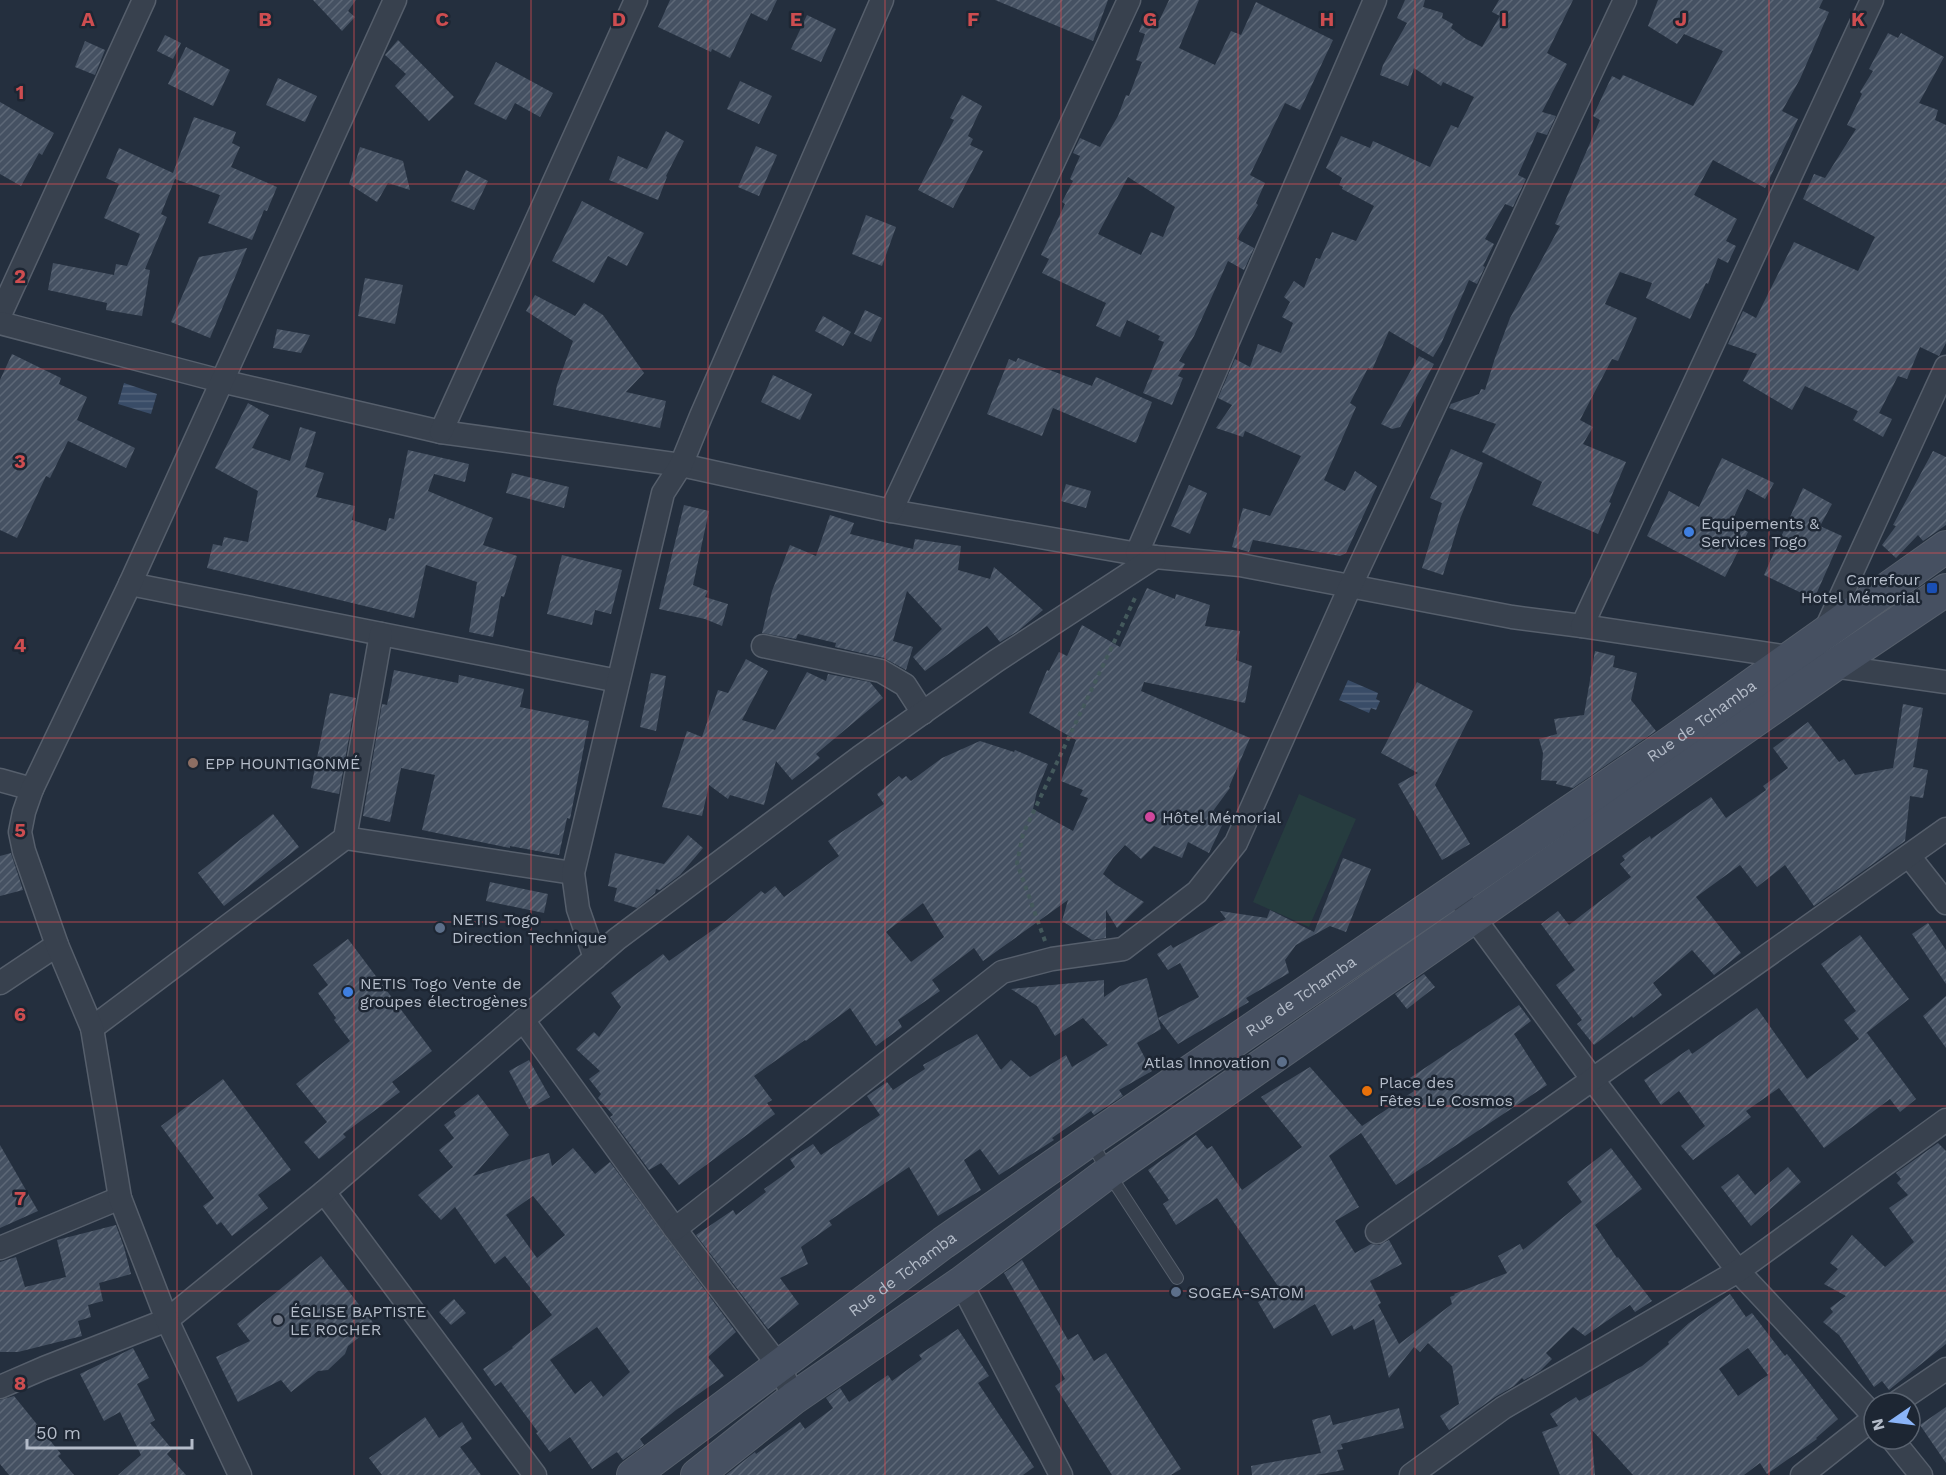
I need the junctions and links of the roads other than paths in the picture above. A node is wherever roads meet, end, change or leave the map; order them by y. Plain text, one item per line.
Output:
1 (144, 0) edge
2 (395, 0) edge
3 (636, 0) edge
4 (882, 0) edge
5 (1129, 0) edge
6 (1375, 0) edge
7 (1625, 0) edge
8 (1872, 0) edge
9 (0, 315) edge
10 (0, 323) edge
11 (1946, 367) edge
12 (221, 381) junction
13 (441, 432) junction
14 (681, 465) junction
15 (891, 511) junction
16 (1946, 547) edge
17 (1146, 555) junction
18 (130, 584) junction
19 (1350, 587) junction
20 (1946, 590) edge
21 (1582, 626) junction
22 (1824, 633) junction
23 (381, 634) junction
24 (763, 646) dead end
25 (1789, 657) junction
26 (1833, 666) junction
27 (618, 681) junction
28 (1946, 682) edge
29 (923, 713) junction
30 (0, 780) edge
31 (32, 789) junction
32 (1946, 829) edge
33 (345, 838) junction
34 (1909, 856) junction
35 (573, 873) junction
36 (1455, 892) junction
37 (1946, 903) edge
38 (1473, 917) junction
39 (57, 945) junction
40 (596, 958) junction
41 (0, 983) edge
42 (523, 1020) junction
43 (92, 1028) junction
44 (1593, 1080) junction
45 (1946, 1120) edge
46 (1090, 1140) junction
47 (1109, 1172) junction
48 (324, 1192) junction
49 (120, 1198) junction
50 (675, 1229) junction
51 (1377, 1232) dead end
52 (0, 1248) edge
53 (1738, 1271) junction
54 (1177, 1278) dead end
55 (961, 1283) junction
56 (167, 1320) junction
57 (779, 1366) junction
58 (1946, 1369) edge
59 (0, 1387) edge
60 (1914, 1391) edge
61 (794, 1398) junction
62 (1862, 1404) edge
63 (1862, 1427) edge
64 (1902, 1451) edge
65 (240, 1475) edge
66 (535, 1475) edge
67 (633, 1475) edge
68 (697, 1475) edge
69 (1061, 1475) edge
70 (1411, 1475) edge
71 (1802, 1475) edge
72 (1921, 1475) edge

1 - 9 street
2 - 12 street
3 - 13 street
4 - 14 street
5 - 15 street
6 - 17 street
7 - 19 street
8 - 21 street
10 - 12 street
11 - 22 street
12 - 13 street
12 - 18 street
13 - 14 street
14 - 15 street
14 - 27 street
15 - 17 street
16 - 22 street, Rue de Tchamba
17 - 19 street
17 - 29 street
18 - 23 street
18 - 31 street
19 - 21 street
19 - 50 street
20 - 26 street, Rue de Tchamba
21 - 25 street
22 - 25 street, Rue de Tchamba
23 - 27 street
23 - 33 street
24 - 29 street
25 - 26 street
25 - 36 street, Rue de Tchamba
26 - 28 street
26 - 38 street, Rue de Tchamba
27 - 35 street
29 - 40 street
30 - 31 street
31 - 39 street
32 - 34 street
33 - 35 street
33 - 43 street
34 - 37 street
34 - 44 street
35 - 40 street
36 - 38 street
36 - 46 street, Rue de Tchamba
38 - 44 street
38 - 47 street, Rue de Tchamba
39 - 41 street
39 - 43 street
40 - 42 street
42 - 48 street
42 - 50 street
43 - 49 street
44 - 51 street
44 - 53 street
45 - 53 street
46 - 47 lane
46 - 57 street, Rue de Tchamba
47 - 54 lane
47 - 55 street, Rue de Tchamba
48 - 56 street
48 - 66 street
49 - 52 street
49 - 56 street
50 - 57 street
53 - 62 street
53 - 70 street
55 - 61 street, Rue de Tchamba
55 - 69 street
56 - 59 street
56 - 65 street
57 - 61 street
57 - 67 street, Rue de Tchamba
58 - 60 street
61 - 68 street, Rue de Tchamba
63 - 71 street
64 - 72 street

